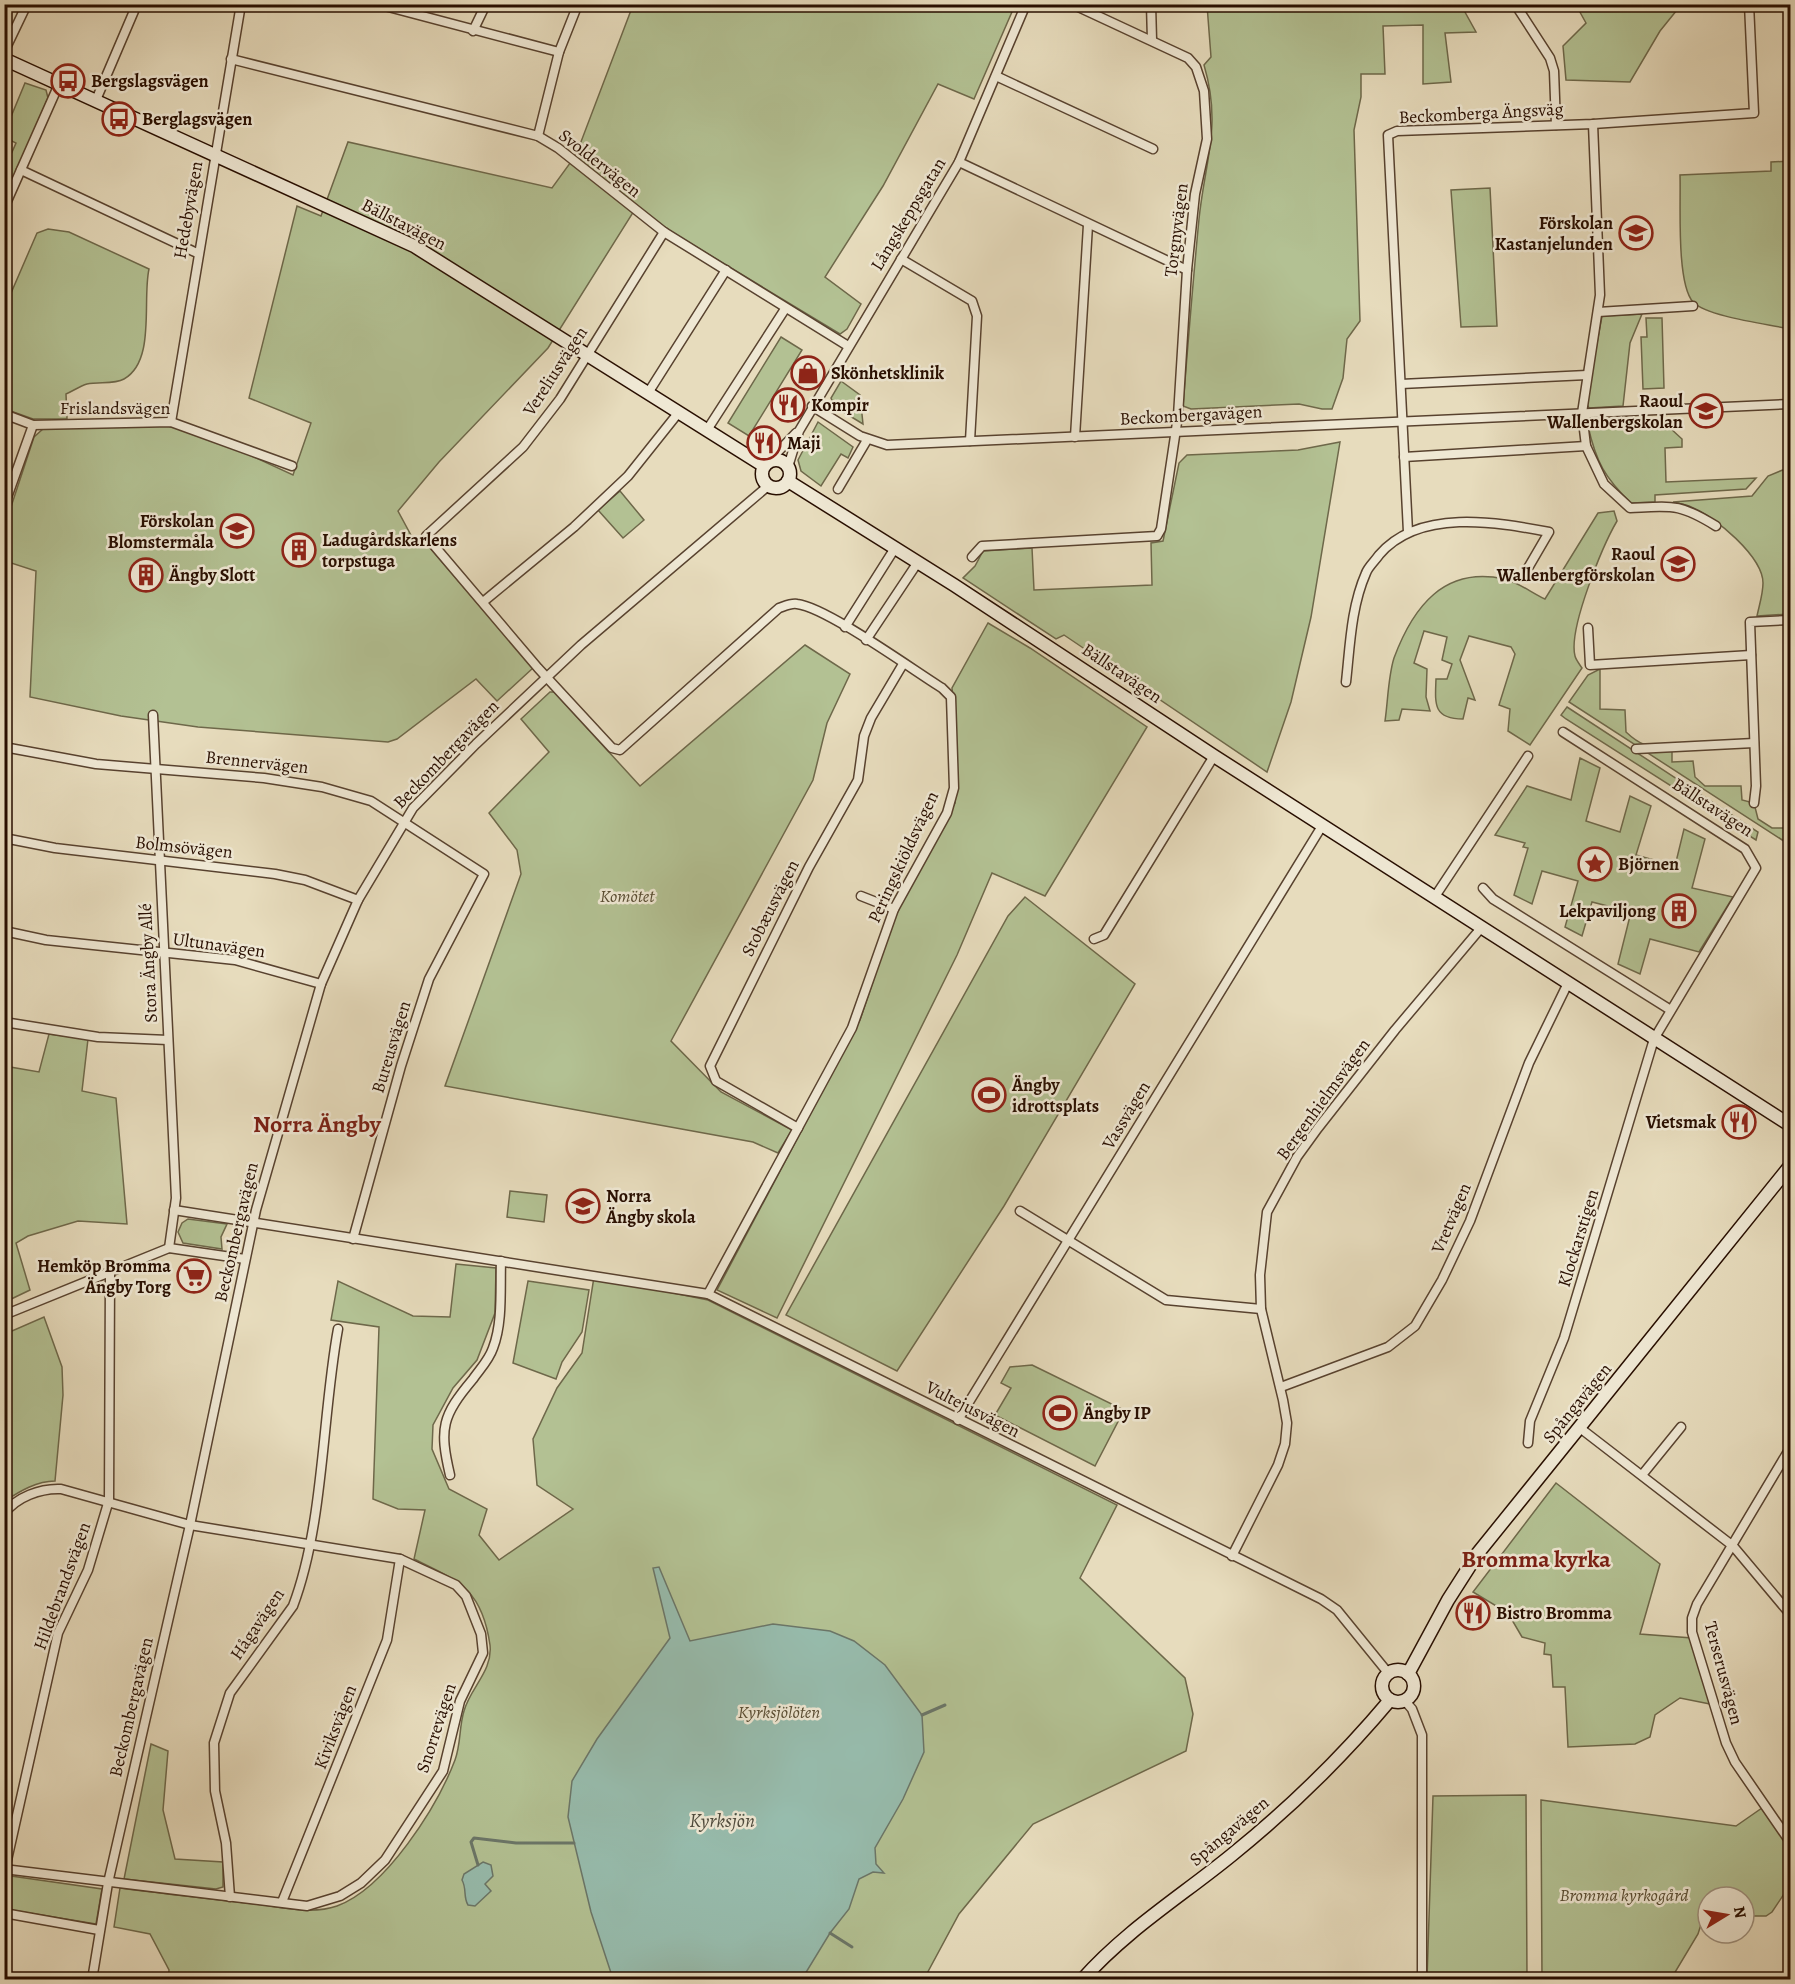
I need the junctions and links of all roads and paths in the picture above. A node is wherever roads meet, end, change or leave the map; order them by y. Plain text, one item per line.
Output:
1 (27, 4) edge
2 (137, 4) edge
3 (241, 4) edge
4 (377, 4) edge
5 (486, 4) edge
6 (578, 4) edge
7 (1026, 4) edge
8 (1072, 4) edge
9 (1152, 4) edge
10 (1515, 4) edge
11 (1749, 4) edge
12 (392, 6) edge
13 (472, 31) junction
14 (1152, 40) junction
15 (4, 52) edge
16 (559, 52) junction
17 (4, 59) edge
18 (231, 59) junction
19 (996, 76) junction
20 (59, 84) junction
21 (96, 100) junction
22 (1593, 124) junction
23 (1556, 125) junction
24 (538, 136) junction
25 (1153, 149) dead end
26 (214, 156) junction
27 (959, 162) junction
28 (21, 170) junction
29 (9, 188) edge
30 (4, 208) edge
31 (1088, 225) junction
32 (663, 232) junction
33 (197, 254) junction
34 (901, 259) junction
35 (726, 270) junction
36 (1187, 270) junction
37 (1693, 306) dead end
38 (785, 309) junction
39 (1598, 312) junction
40 (848, 346) junction
41 (587, 354) junction
42 (1587, 375) junction
43 (1401, 384) junction
44 (648, 393) junction
45 (1791, 404) edge
46 (812, 406) junction
47 (680, 412) junction
48 (1582, 412) junction
49 (4, 414) edge
50 (171, 422) junction
51 (1403, 422) junction
52 (33, 425) junction
53 (707, 430) junction
54 (799, 431) junction
55 (1177, 433) junction
56 (1075, 436) junction
57 (867, 440) junction
58 (970, 441) junction
59 (1586, 446) junction
60 (1404, 457) junction
61 (767, 463) junction
62 (292, 466) dead end
63 (788, 467) junction
64 (788, 481) junction
65 (768, 486) junction
66 (838, 489) dead end
67 (4, 506) edge
68 (1716, 526) dead end
69 (1408, 532) junction
70 (895, 549) junction
71 (972, 557) dead end
72 (918, 562) junction
73 (1528, 568) dead end
74 (483, 603) junction
75 (1791, 620) edge
76 (845, 627) junction
77 (1588, 628) dead end
78 (866, 640) junction
79 (1751, 655) junction
80 (903, 664) junction
81 (546, 677) junction
82 (1346, 682) dead end
83 (153, 715) dead end
84 (1563, 732) dead end
85 (1754, 743) junction
86 (4, 747) edge
87 (1636, 749) dead end
88 (1214, 756) junction
89 (1528, 756) dead end
90 (156, 768) junction
91 (1754, 803) dead end
92 (404, 821) junction
93 (1322, 826) junction
94 (4, 838) edge
95 (160, 862) junction
96 (484, 874) joint
97 (1483, 888) dead end
98 (861, 896) dead end
99 (1434, 898) junction
100 (358, 900) junction
101 (894, 909) junction
102 (1481, 928) junction
103 (4, 931) edge
104 (1094, 939) dead end
105 (164, 954) junction
106 (1568, 983) junction
107 (321, 984) junction
108 (1669, 1009) junction
109 (4, 1022) edge
110 (1654, 1039) junction
111 (168, 1040) junction
112 (1791, 1125) edge
113 (798, 1128) junction
114 (1791, 1166) edge
115 (174, 1210) junction
116 (1020, 1211) dead end
117 (253, 1221) junction
118 (352, 1239) junction
119 (1070, 1241) junction
120 (169, 1248) junction
121 (245, 1259) junction
122 (501, 1261) junction
123 (110, 1274) junction
124 (708, 1294) junction
125 (1261, 1309) junction
126 (4, 1315) edge
127 (338, 1329) dead end
128 (1281, 1387) junction
129 (958, 1420) junction
130 (1681, 1427) dead end
131 (1580, 1428) junction
132 (1528, 1443) dead end
133 (1791, 1448) edge
134 (450, 1475) dead end
135 (1642, 1475) junction
136 (108, 1500) junction
137 (4, 1514) edge
138 (190, 1525) junction
139 (309, 1542) junction
140 (1733, 1546) junction
141 (1232, 1556) junction
142 (400, 1559) junction
143 (1791, 1614) edge
144 (1389, 1674) junction
145 (1408, 1674) junction
146 (1390, 1700) junction
147 (1405, 1701) junction
148 (1791, 1842) edge
149 (5, 1869) edge
150 (108, 1883) junction
151 (230, 1897) junction
152 (282, 1902) junction
153 (4, 1913) edge
154 (99, 1930) junction
155 (92, 1980) edge
156 (1082, 1980) edge
157 (1422, 1980) edge

1 - 15 street
2 - 21 street
3 - 18 street, Hedebyvägen
4 - 12 street
5 - 13 street
6 - 16 street
7 - 19 street, Långskeppsgatan
8 - 14 street, Torgnyvägen
9 - 14 street
10 - 23 street
11 - 22 street, Beckomberga Ängsväg
12 - 13 street
13 - 16 street
14 - 36 street, Torgnyvägen
16 - 24 street
17 - 20 street, Bällstavägen
18 - 24 street, Svoldervägen
18 - 26 street, Hedebyvägen
19 - 25 street
19 - 27 street, Långskeppsgatan
20 - 21 street, Bällstavägen
20 - 28 street
21 - 26 street, Bällstavägen
22 - 23 street, Beckomberga Ängsväg
22 - 39 street
23 - 43 street, Beckomberga Ängsväg
24 - 32 street, Svoldervägen
26 - 33 street, Hedebyvägen
26 - 41 street, Bällstavägen
27 - 31 street
27 - 34 street, Långskeppsgatan
28 - 29 street
28 - 33 street
29 - 30 street
31 - 36 street
31 - 56 street
32 - 35 street, Svoldervägen
32 - 41 street, Vereliusvägen
33 - 50 street, Hedebyvägen
34 - 40 street, Långskeppsgatan
34 - 58 street
35 - 38 street, Svoldervägen
35 - 44 street
36 - 55 street, Torgnyvägen
37 - 39 street
38 - 40 street, Svoldervägen
38 - 53 street
39 - 42 street
40 - 46 street, Långskeppsgatan
41 - 44 street, Bällstavägen
41 - 74 street, Vereliusvägen
42 - 43 street
42 - 48 street
43 - 51 street, Beckomberga Ängsväg
44 - 47 street, Bällstavägen
45 - 48 street, Beckombergavägen
46 - 54 street, Långskeppsgatan
46 - 57 street, Beckombergavägen
47 - 53 street, Bällstavägen
47 - 74 street
48 - 51 street, Beckombergavägen
48 - 59 street
49 - 52 street, Frislandsvägen
50 - 52 street, Frislandsvägen
50 - 62 street, Frislandsvägen
51 - 55 street, Beckombergavägen
51 - 60 street, Beckomberga Ängsväg
52 - 67 street
53 - 61 street, Bällstavägen
54 - 61 street, Långskeppsgatan
54 - 63 street, Långskeppsgatan
55 - 56 street, Beckombergavägen
55 - 71 street, Torgnyvägen
56 - 58 street, Beckombergavägen
57 - 58 street, Beckombergavägen
57 - 66 street
59 - 60 street
59 - 68 street
60 - 69 street, Beckomberga Ängsväg
61 - 63 street, Bällstavägen
61 - 65 street
63 - 64 street
64 - 65 street
64 - 70 street, Bällstavägen
65 - 81 street, Beckombergavägen
69 - 73 street
69 - 82 street
70 - 72 street, Bällstavägen
70 - 76 street
72 - 78 street
72 - 88 street, Bällstavägen
74 - 81 street
75 - 79 street
76 - 78 street, Peringskiöldsvägen
76 - 81 street, Peringskiöldsvägen
77 - 79 street
78 - 80 street, Peringskiöldsvägen
79 - 85 street
80 - 101 street, Peringskiöldsvägen
80 - 113 street, Stobæusvägen
81 - 92 street, Beckombergavägen
83 - 90 street, Stora Ängby Allé
84 - 108 street, Bällstavägen
85 - 87 street
85 - 91 street
86 - 90 street, Brennervägen
88 - 93 street, Bällstavägen
88 - 104 street
89 - 99 street
90 - 92 street, Brennervägen
90 - 95 street, Stora Ängby Allé
92 - 96 street, Brennervägen
92 - 100 street, Beckombergavägen
93 - 99 street, Bällstavägen
93 - 119 street, Vassvägen
94 - 95 street, Bolmsövägen
95 - 100 street, Bolmsövägen
95 - 105 street, Stora Ängby Allé
96 - 118 street, Bureusvägen
97 - 108 street
98 - 101 street
99 - 102 street, Bällstavägen
100 - 107 street, Beckombergavägen
101 - 113 street, Peringskiöldsvägen
102 - 106 street, Bällstavägen
102 - 125 street, Bergenhielmsvägen
103 - 105 street, Ultunavägen
105 - 107 street, Ultunavägen
105 - 111 street, Stora Ängby Allé
106 - 110 street, Bällstavägen
106 - 128 street, Vretvägen
107 - 117 street, Beckombergavägen
108 - 110 street, Bällstavägen
109 - 111 street
110 - 112 street, Bällstavägen
110 - 132 street, Klockarstigen
111 - 115 street, Stora Ängby Allé
113 - 124 street, Peringskiöldsvägen
114 - 131 street, Spångavägen
115 - 117 street, Vultejusvägen
115 - 120 street, Stora Ängby Allé
116 - 119 street
117 - 118 street, Vultejusvägen
117 - 121 street, Beckombergavägen
118 - 122 street, Vultejusvägen
119 - 125 street
119 - 129 street, Vassvägen
120 - 121 street
120 - 123 street
121 - 138 street, Beckombergavägen
122 - 124 street, Vultejusvägen
122 - 134 street
123 - 126 street
123 - 136 street, Hildebrandsvägen
124 - 129 street, Vultejusvägen
125 - 128 street, Bergenhielmsvägen
127 - 139 street, Hågavägen
128 - 141 street, Bergenhielmsvägen
129 - 141 street, Vultejusvägen
130 - 135 street
131 - 135 street
131 - 145 street, Spångavägen
133 - 140 street, Terserusvägen
135 - 140 street
136 - 137 street, Snorrevägen
136 - 138 street, Snorrevägen
136 - 149 street, Hildebrandsvägen
138 - 139 street, Snorrevägen
138 - 150 street, Beckombergavägen
139 - 142 street, Snorrevägen
139 - 151 street, Hågavägen
140 - 143 street
140 - 148 street, Terserusvägen
141 - 144 street, Vultejusvägen
142 - 152 street, Kiviksvägen
142 - 152 street, Snorrevägen
144 - 145 street
144 - 146 street
145 - 147 street
146 - 147 street
146 - 156 street, Spångavägen
147 - 157 street
149 - 150 street, Snorrevägen
150 - 151 street, Snorrevägen
150 - 154 street, Beckombergavägen
151 - 152 street, Snorrevägen
153 - 154 street
154 - 155 street, Beckombergavägen

